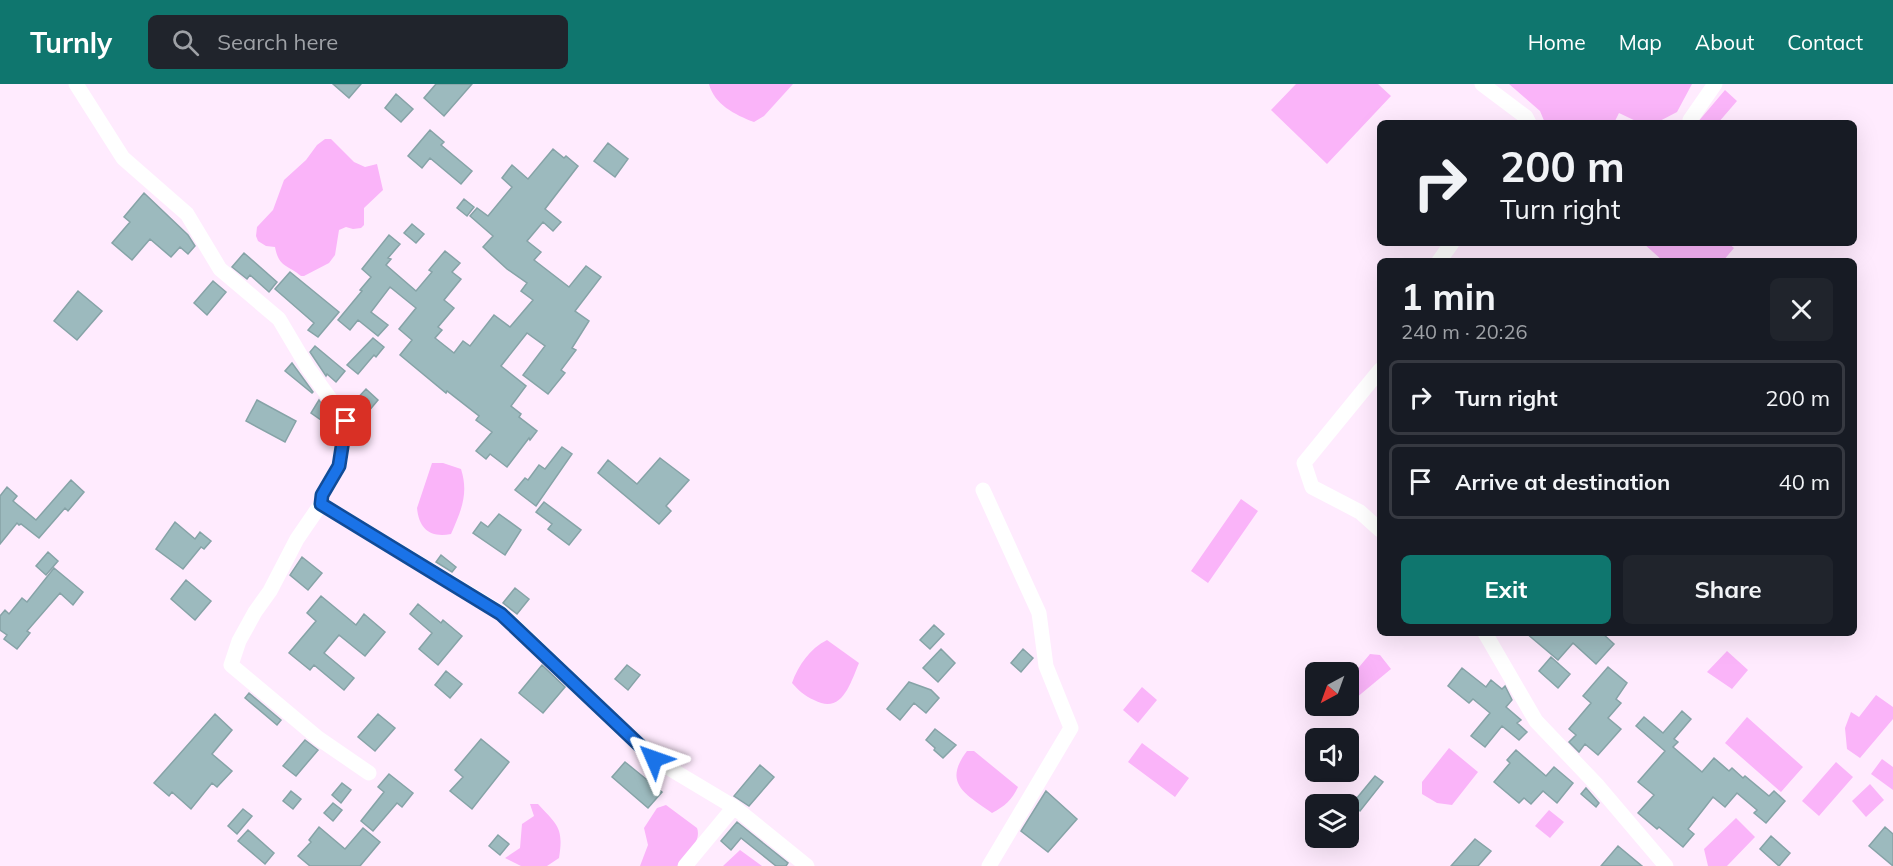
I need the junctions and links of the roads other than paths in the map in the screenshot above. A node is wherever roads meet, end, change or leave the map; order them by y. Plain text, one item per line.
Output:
1 (76, 84) edge
2 (1482, 84) edge
3 (1715, 84) edge
4 (1528, 120) edge
5 (1690, 120) dead end
6 (1377, 374) edge
7 (983, 490) dead end
8 (321, 504) junction
9 (1377, 527) edge
10 (1487, 636) edge
11 (369, 773) dead end
12 (734, 807) junction
13 (685, 866) edge
14 (807, 866) edge
15 (989, 866) edge
16 (1666, 866) edge

1 - 8 street
2 - 4 street
3 - 5 street
6 - 9 street
7 - 15 street
8 - 11 street
8 - 12 street
10 - 16 street
12 - 13 street
12 - 14 street

